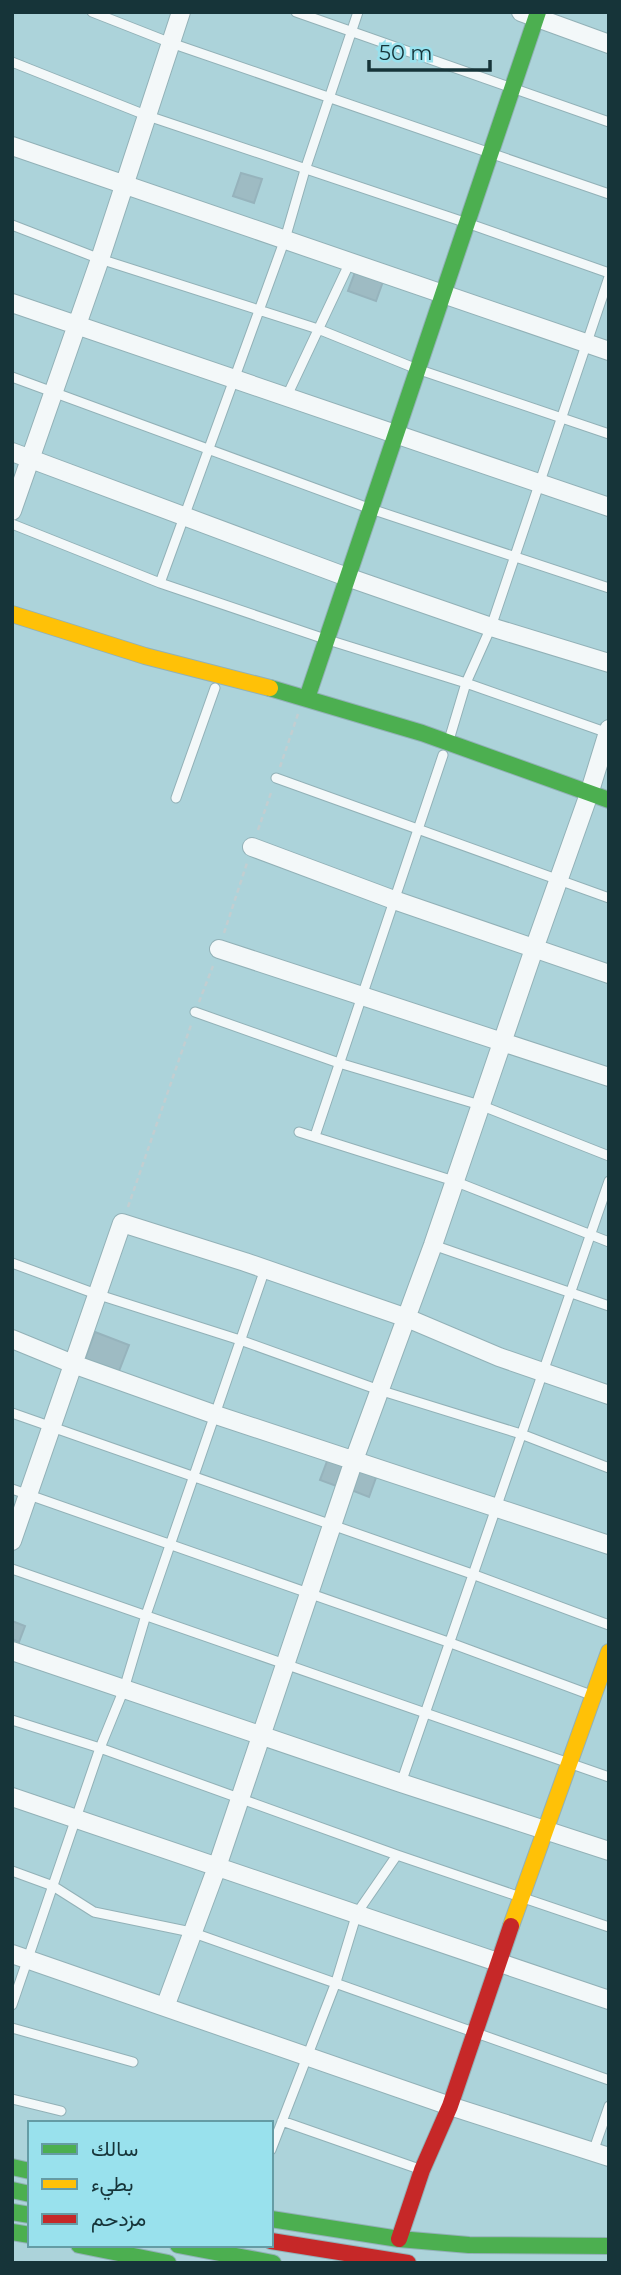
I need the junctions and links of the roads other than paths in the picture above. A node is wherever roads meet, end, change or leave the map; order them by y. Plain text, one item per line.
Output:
1 (92, 12) edge
2 (181, 12) edge
3 (296, 12) edge
4 (358, 12) edge
5 (532, 14) edge
6 (352, 32) junction
7 (171, 43) junction
8 (609, 44) edge
9 (12, 62) edge
10 (512, 88) junction
11 (329, 96) junction
12 (148, 116) junction
13 (609, 121) edge
14 (12, 146) edge
15 (491, 153) junction
16 (305, 170) junction
17 (125, 184) junction
18 (609, 194) edge
19 (467, 223) junction
20 (12, 225) edge
21 (285, 239) junction
22 (100, 259) junction
23 (351, 262) junction
24 (609, 275) edge
25 (443, 293) junction
26 (12, 303) edge
27 (259, 310) junction
28 (77, 325) junction
29 (318, 329) junction
30 (586, 343) junction
31 (609, 351) edge
32 (417, 369) junction
33 (12, 377) edge
34 (235, 380) junction
35 (54, 391) junction
36 (286, 398) junction
37 (562, 418) junction
38 (609, 434) edge
39 (397, 435) junction
40 (210, 450) junction
41 (12, 452) edge
42 (31, 458) junction
43 (539, 484) junction
44 (609, 507) edge
45 (371, 509) junction
46 (12, 511) edge
47 (185, 517) junction
48 (12, 524) edge
49 (514, 558) junction
50 (347, 578) junction
51 (160, 583) junction
52 (609, 588) edge
53 (12, 614) edge
54 (491, 626) junction
55 (12, 629) edge
56 (326, 639) junction
57 (609, 663) edge
58 (466, 683) junction
59 (215, 688) junction
60 (303, 704) junction
61 (608, 731) edge
62 (445, 748) junction
63 (276, 778) road end
64 (176, 798) dead end
65 (587, 800) junction
66 (609, 800) edge
67 (609, 814) edge
68 (417, 830) junction
69 (253, 847) road end
70 (557, 881) junction
71 (609, 898) edge
72 (394, 900) junction
73 (219, 948) road end
74 (534, 949) junction
75 (609, 974) edge
76 (362, 995) junction
77 (195, 1013) road end
78 (503, 1042) junction
79 (339, 1063) junction
80 (609, 1077) edge
81 (480, 1105) junction
82 (299, 1132) dead end
83 (315, 1136) junction
84 (609, 1156) edge
85 (454, 1181) junction
86 (609, 1181) edge
87 (590, 1233) junction
88 (609, 1242) edge
89 (433, 1245) junction
90 (12, 1262) edge
91 (265, 1269) junction
92 (570, 1292) junction
93 (96, 1294) junction
94 (609, 1306) edge
95 (407, 1318) junction
96 (240, 1340) junction
97 (14, 1342) edge
98 (73, 1364) junction
99 (543, 1373) junction
100 (379, 1390) junction
101 (609, 1395) edge
102 (12, 1413) edge
103 (216, 1415) junction
104 (52, 1426) junction
105 (521, 1434) junction
106 (354, 1460) junction
107 (609, 1468) edge
108 (193, 1476) junction
109 (20, 1492) edge
110 (495, 1507) junction
111 (332, 1526) junction
112 (12, 1541) edge
113 (170, 1545) junction
114 (609, 1545) edge
115 (12, 1569) edge
116 (472, 1574) junction
117 (309, 1594) junction
118 (146, 1615) junction
119 (609, 1625) edge
120 (448, 1642) junction
121 (12, 1651) edge
122 (609, 1652) edge
123 (285, 1664) junction
124 (124, 1689) junction
125 (601, 1699) edge
126 (424, 1712) junction
127 (12, 1720) edge
128 (261, 1736) junction
129 (100, 1748) junction
130 (570, 1763) junction
131 (609, 1777) edge
132 (401, 1783) junction
133 (12, 1797) edge
134 (240, 1798) junction
135 (76, 1817) junction
136 (546, 1830) junction
137 (609, 1851) edge
138 (397, 1855) junction
139 (217, 1867) junction
140 (12, 1871) edge
141 (53, 1886) junction
142 (521, 1898) junction
143 (357, 1913) junction
144 (609, 1927) edge
145 (191, 1932) junction
146 (20, 1957) edge
147 (499, 1961) junction
148 (336, 1982) junction
149 (609, 2000) edge
150 (12, 2005) edge
151 (165, 2007) junction
152 (12, 2028) edge
153 (474, 2034) junction
154 (309, 2055) junction
155 (133, 2062) dead end
156 (609, 2080) edge
157 (12, 2099) edge
158 (450, 2106) junction
159 (609, 2106) edge
160 (61, 2111) dead end
161 (282, 2121) junction
162 (273, 2145) edge
163 (601, 2154) edge
164 (422, 2170) junction
165 (273, 2219) edge
166 (399, 2239) junction
167 (273, 2241) edge
168 (609, 2246) edge
169 (89, 2247) edge
170 (189, 2247) edge
171 (168, 2263) edge
172 (273, 2263) edge
173 (408, 2263) edge

1 - 7 lane
2 - 7 street
3 - 6 lane
4 - 6 lane
5 - 8 street
5 - 10 main road
6 - 10 lane
6 - 11 lane
7 - 11 lane
7 - 12 street
9 - 12 lane
10 - 13 lane
10 - 15 main road
11 - 15 lane
11 - 16 lane
12 - 16 lane
12 - 17 street
14 - 17 street
15 - 18 lane
15 - 19 main road
16 - 19 lane
16 - 21 lane
17 - 21 street
17 - 22 street
19 - 24 lane
19 - 25 main road
20 - 22 lane
21 - 23 street
21 - 27 lane
22 - 27 lane
22 - 28 street
23 - 25 street
23 - 29 lane
24 - 30 lane
25 - 30 street
25 - 32 main road
26 - 28 street
27 - 29 lane
27 - 34 lane
28 - 34 street
28 - 35 street
29 - 32 lane
29 - 36 lane
30 - 31 street
30 - 37 lane
32 - 37 lane
32 - 39 main road
33 - 35 lane
34 - 36 street
34 - 40 lane
35 - 40 lane
35 - 42 street
36 - 39 street
37 - 38 lane
37 - 43 lane
39 - 43 street
39 - 45 main road
40 - 45 lane
40 - 47 lane
41 - 42 street
42 - 46 street
42 - 47 street
43 - 44 street
43 - 49 lane
45 - 49 lane
45 - 50 main road
47 - 50 street
47 - 51 lane
48 - 51 lane
49 - 52 lane
49 - 54 lane
50 - 54 street
50 - 56 main road
51 - 56 lane
53 - 60 main road
54 - 57 street
54 - 58 lane
55 - 59 main road
56 - 58 lane
56 - 60 main road
58 - 61 lane
58 - 62 lane
59 - 60 main road
59 - 64 lane
60 - 62 main road
61 - 65 street
62 - 65 main road
62 - 68 lane
63 - 68 lane
65 - 66 main road
65 - 67 main road
65 - 70 street
68 - 70 lane
68 - 72 lane
69 - 72 street
70 - 71 lane
70 - 74 street
72 - 74 street
72 - 76 lane
73 - 76 street
74 - 75 street
74 - 78 street
76 - 78 street
76 - 79 lane
77 - 79 lane
78 - 80 street
78 - 81 street
79 - 81 lane
79 - 83 lane
81 - 84 lane
81 - 85 street
82 - 83 lane
83 - 85 lane
85 - 87 lane
85 - 89 street
86 - 87 lane
87 - 88 lane
87 - 92 lane
89 - 92 lane
89 - 95 street
90 - 93 lane
91 - 93 street
91 - 95 street
91 - 96 lane
92 - 94 lane
92 - 99 lane
93 - 96 lane
93 - 98 street
95 - 99 street
95 - 100 street
96 - 100 lane
96 - 103 lane
97 - 98 street
98 - 103 street
98 - 104 street
99 - 101 street
99 - 105 lane
100 - 105 lane
100 - 106 street
102 - 104 lane
103 - 106 street
103 - 108 lane
104 - 108 lane
104 - 109 street
105 - 107 lane
105 - 110 lane
106 - 110 street
106 - 111 street
108 - 111 lane
108 - 113 lane
109 - 112 street
109 - 113 lane
110 - 114 street
110 - 116 lane
111 - 116 lane
111 - 117 street
113 - 117 lane
113 - 118 lane
115 - 118 lane
116 - 119 lane
116 - 120 lane
117 - 120 lane
117 - 123 street
118 - 123 lane
118 - 124 lane
120 - 125 lane
120 - 126 lane
121 - 124 street
122 - 125 main road
123 - 126 lane
123 - 128 street
124 - 128 street
124 - 129 lane
125 - 130 main road
126 - 130 lane
126 - 132 lane
127 - 129 lane
128 - 132 street
128 - 134 street
129 - 134 lane
129 - 135 lane
130 - 131 lane
130 - 136 main road
132 - 136 street
133 - 135 street
134 - 138 lane
134 - 139 street
135 - 139 street
135 - 141 lane
136 - 137 street
136 - 142 main road
138 - 142 lane
138 - 143 lane
139 - 143 street
139 - 145 street
140 - 141 lane
141 - 145 lane
141 - 146 lane
142 - 144 lane
142 - 147 main road
143 - 147 street
143 - 148 lane
145 - 148 lane
145 - 151 street
146 - 150 lane
146 - 151 street
147 - 149 street
147 - 153 main road
148 - 153 lane
148 - 154 lane
151 - 154 street
152 - 155 lane
153 - 156 lane
153 - 158 main road
154 - 158 street
154 - 161 lane
157 - 160 lane
158 - 163 street
158 - 164 main road
159 - 163 lane
161 - 162 lane
161 - 164 lane
164 - 166 main road
165 - 166 main road
166 - 168 main road
167 - 173 main road
169 - 171 main road
170 - 172 main road

